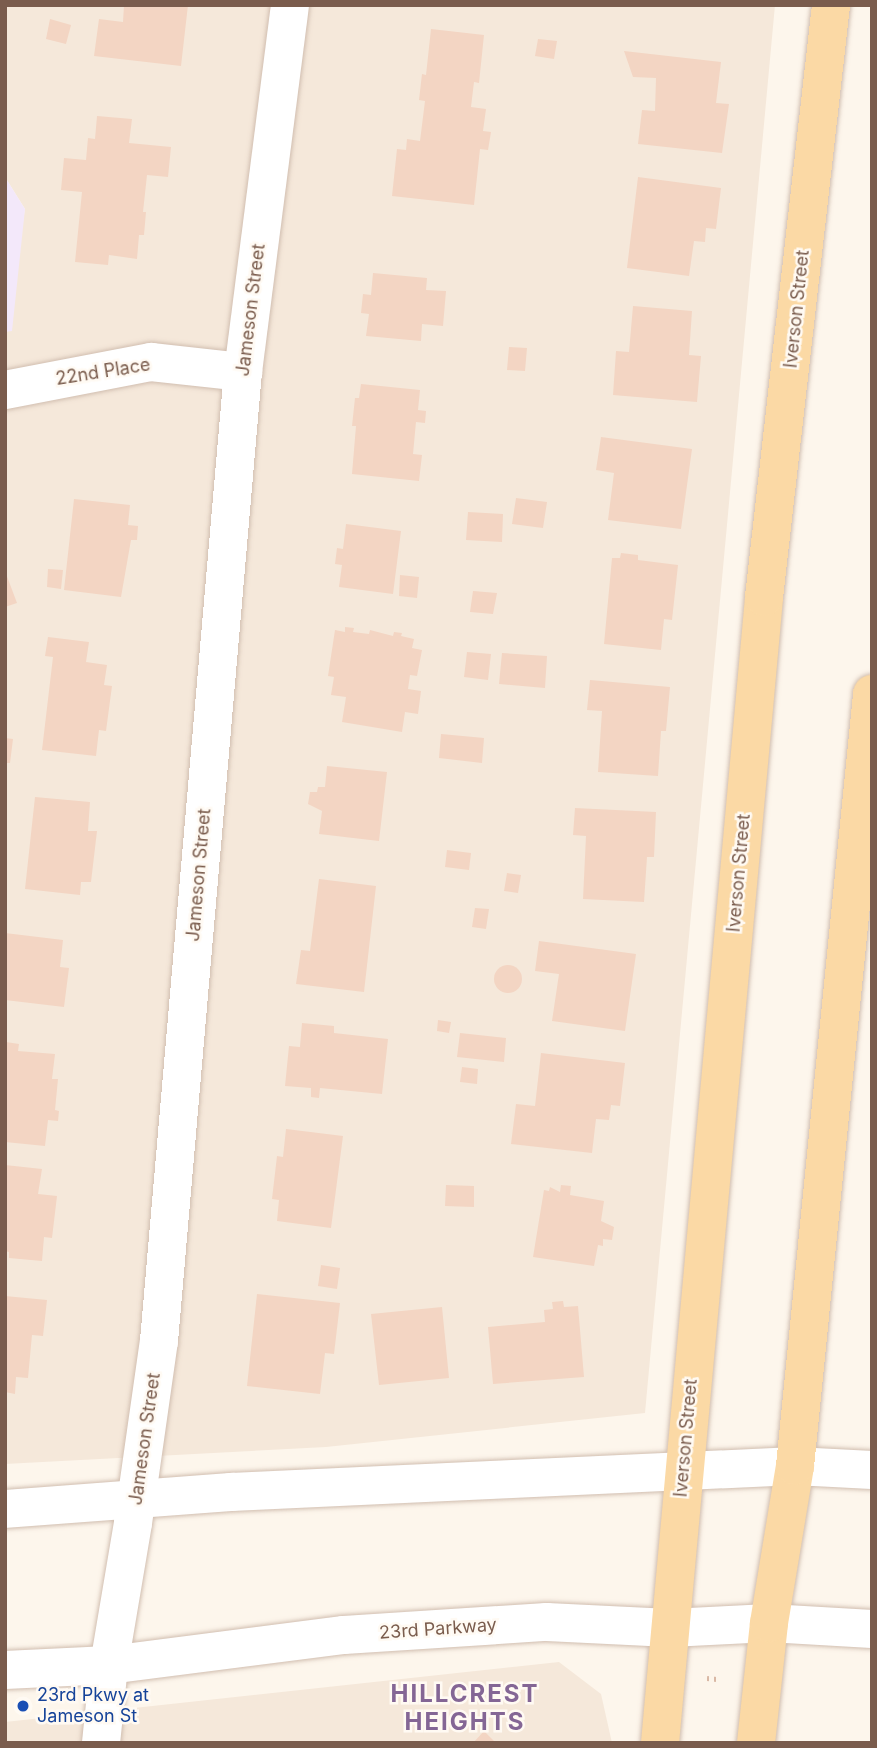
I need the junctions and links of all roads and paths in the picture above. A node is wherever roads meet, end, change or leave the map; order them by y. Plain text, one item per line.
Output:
1 (290, 5) edge
2 (831, 5) edge
3 (243, 372) junction
4 (5, 390) edge
5 (872, 694) edge
6 (795, 1466) junction
7 (872, 1470) edge
8 (683, 1471) junction
9 (137, 1499) junction
10 (5, 1509) edge
11 (769, 1623) junction
12 (670, 1628) junction
13 (872, 1629) edge
14 (109, 1665) junction
15 (5, 1670) edge
16 (101, 1743) edge
17 (660, 1743) edge
18 (756, 1743) edge

1 - 3 street, Jameson Street
2 - 8 main road, Iverson Street
3 - 4 street, 22nd Place
3 - 9 street, Jameson Street
5 - 6 main road
6 - 7 street
6 - 8 street
6 - 11 main road
8 - 9 street
8 - 12 main road, Iverson Street
9 - 10 street
9 - 14 street, Jameson Street
11 - 12 street, 23rd Parkway
11 - 13 street, 23rd Parkway
11 - 18 main road
12 - 14 street, 23rd Parkway
12 - 17 main road, Iverson Street
14 - 15 street, 23rd Parkway
14 - 16 street, Jameson Street

